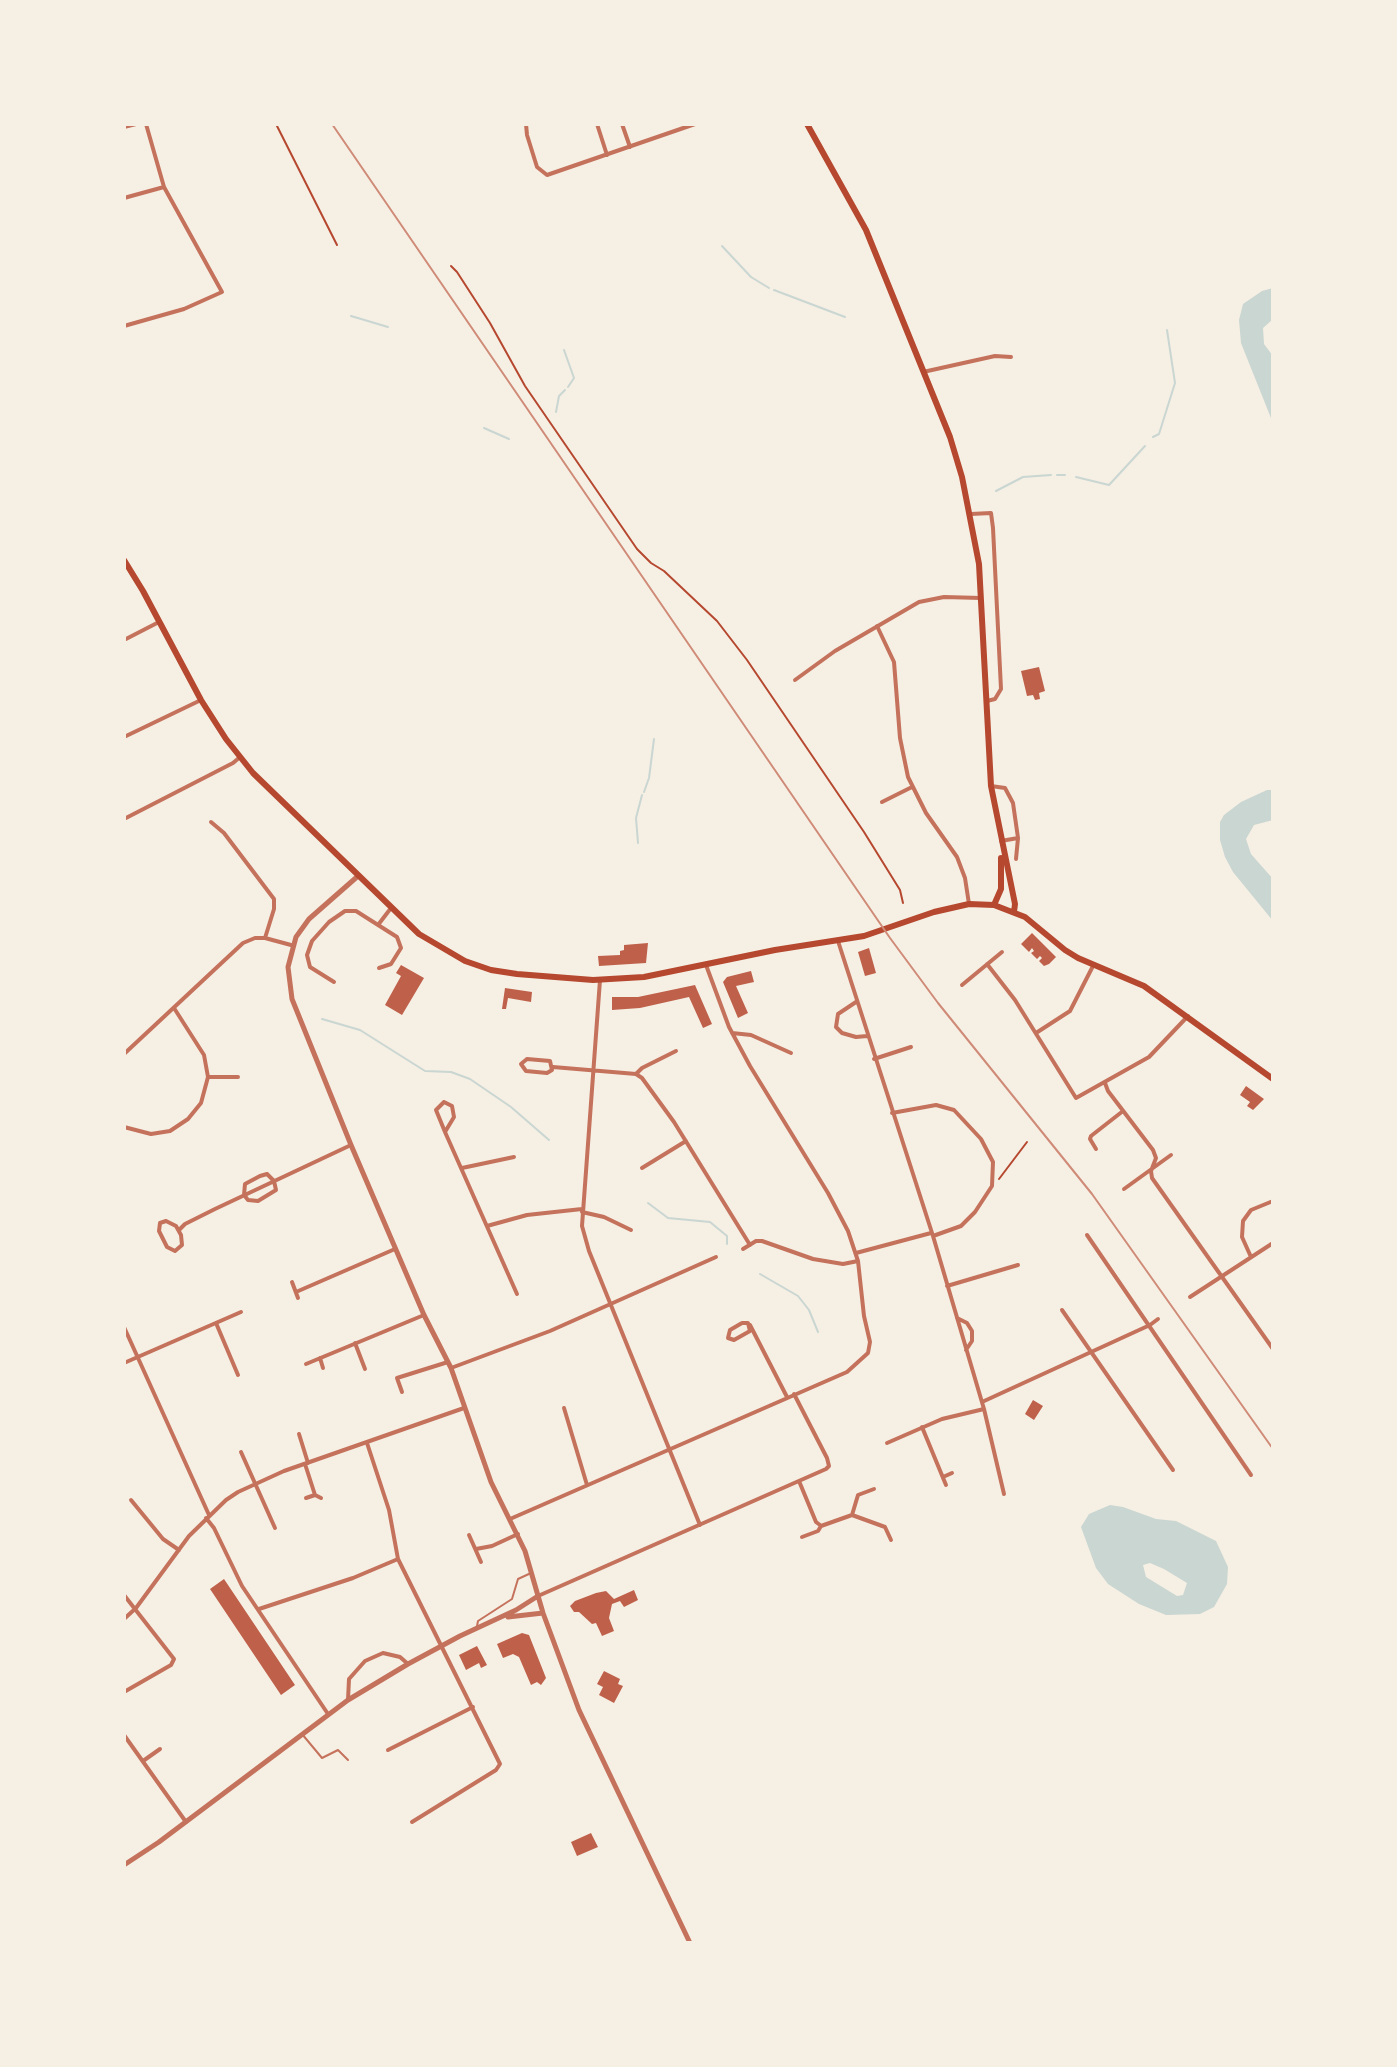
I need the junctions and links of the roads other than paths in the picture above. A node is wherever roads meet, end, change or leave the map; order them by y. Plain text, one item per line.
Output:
1 (136, 124) edge
2 (146, 124) edge
3 (526, 124) edge
4 (597, 124) edge
5 (622, 124) edge
6 (695, 124) edge
7 (807, 124) edge
8 (124, 127) edge
9 (630, 147) junction
10 (607, 155) junction
11 (164, 187) junction
12 (124, 198) edge
13 (124, 326) edge
14 (1011, 357) dead end
15 (923, 372) junction
16 (971, 514) junction
17 (124, 560) edge
18 (981, 598) junction
19 (159, 622) junction
20 (877, 626) junction
21 (124, 640) edge
22 (795, 680) dead end
23 (201, 700) junction
24 (984, 701) junction
25 (124, 737) edge
26 (240, 757) junction
27 (991, 786) junction
28 (912, 787) junction
29 (882, 802) dead end
30 (124, 819) edge
31 (211, 822) dead end
32 (1018, 838) junction
33 (1001, 844) junction
34 (1016, 859) dead end
35 (358, 876) junction
36 (969, 904) junction
37 (994, 905) junction
38 (391, 908) junction
39 (1014, 912) junction
40 (378, 925) junction
41 (265, 938) junction
42 (837, 940) junction
43 (291, 945) junction
44 (1002, 952) dead end
45 (987, 964) junction
46 (1094, 964) junction
47 (706, 965) junction
48 (379, 968) dead end
49 (600, 980) junction
50 (334, 982) dead end
51 (962, 985) dead end
52 (856, 1002) junction
53 (174, 1008) junction
54 (1188, 1015) junction
55 (732, 1033) junction
56 (1036, 1033) junction
57 (867, 1036) junction
58 (911, 1047) dead end
59 (676, 1051) dead end
60 (791, 1053) dead end
61 (124, 1054) edge
62 (874, 1059) junction
63 (553, 1067) junction
64 (593, 1069) junction
65 (636, 1074) junction
66 (208, 1077) junction
67 (238, 1077) dead end
68 (1273, 1079) edge
69 (1105, 1083) junction
70 (1123, 1111) junction
71 (892, 1113) junction
72 (124, 1128) edge
73 (445, 1132) junction
74 (686, 1141) junction
75 (351, 1145) junction
76 (1096, 1149) dead end
77 (1171, 1155) dead end
78 (514, 1157) dead end
79 (642, 1168) dead end
80 (461, 1169) junction
81 (1151, 1171) junction
82 (274, 1181) junction
83 (1124, 1189) dead end
84 (244, 1195) junction
85 (1273, 1201) edge
86 (582, 1210) junction
87 (487, 1226) junction
88 (179, 1230) junction
89 (631, 1230) dead end
90 (932, 1234) junction
91 (1087, 1235) dead end
92 (1273, 1243) edge
93 (750, 1245) junction
94 (395, 1249) junction
95 (743, 1249) dead end
96 (856, 1253) junction
97 (716, 1257) dead end
98 (1251, 1257) junction
99 (858, 1261) junction
100 (1018, 1265) dead end
101 (1222, 1276) junction
102 (292, 1282) dead end
103 (947, 1286) junction
104 (296, 1292) junction
105 (517, 1294) dead end
106 (1190, 1297) dead end
107 (298, 1298) dead end
108 (611, 1304) junction
109 (1062, 1310) dead end
110 (241, 1312) dead end
111 (424, 1315) junction
112 (957, 1318) junction
113 (1158, 1319) dead end
114 (216, 1323) junction
115 (750, 1325) junction
116 (1150, 1325) junction
117 (124, 1327) edge
118 (355, 1343) junction
119 (1273, 1349) edge
120 (966, 1350) junction
121 (1091, 1351) junction
122 (138, 1357) junction
123 (320, 1358) junction
124 (124, 1363) edge
125 (306, 1364) dead end
126 (449, 1365) junction
127 (323, 1368) dead end
128 (365, 1369) dead end
129 (238, 1375) dead end
130 (402, 1392) dead end
131 (794, 1394) junction
132 (787, 1397) junction
133 (982, 1402) junction
134 (466, 1408) junction
135 (564, 1408) dead end
136 (984, 1409) junction
137 (922, 1427) junction
138 (299, 1434) dead end
139 (367, 1443) junction
140 (887, 1443) dead end
141 (669, 1449) junction
142 (241, 1452) dead end
143 (307, 1464) junction
144 (1173, 1470) dead end
145 (952, 1473) dead end
146 (1251, 1475) dead end
147 (943, 1477) junction
148 (799, 1481) junction
149 (254, 1483) junction
150 (587, 1485) junction
151 (946, 1485) dead end
152 (874, 1489) dead end
153 (1004, 1494) dead end
154 (306, 1498) dead end
155 (131, 1500) dead end
156 (852, 1515) junction
157 (208, 1517) junction
158 (510, 1519) junction
159 (700, 1525) junction
160 (821, 1526) junction
161 (275, 1528) dead end
162 (518, 1534) junction
163 (469, 1535) dead end
164 (802, 1537) dead end
165 (891, 1540) dead end
166 (476, 1549) junction
167 (179, 1550) junction
168 (398, 1559) junction
169 (481, 1562) dead end
170 (531, 1573) junction
171 (124, 1595) edge
172 (538, 1596) junction
173 (136, 1608) junction
174 (259, 1609) junction
175 (543, 1613) junction
176 (500, 1618) junction
177 (124, 1619) edge
178 (478, 1627) junction
179 (443, 1646) junction
180 (408, 1664) junction
181 (124, 1692) edge
182 (348, 1700) junction
183 (473, 1707) junction
184 (328, 1714) junction
185 (301, 1733) junction
186 (124, 1735) edge
187 (160, 1749) dead end
188 (388, 1750) dead end
189 (348, 1760) dead end
190 (143, 1761) junction
191 (186, 1822) junction
192 (412, 1822) dead end
193 (124, 1864) edge
194 (690, 1943) edge

1 - 8 street
2 - 11 street
3 - 10 street
4 - 10 street
5 - 9 street
6 - 9 street
7 - 15 main road
9 - 10 street
11 - 12 street
11 - 13 street
14 - 15 street
15 - 16 main road
16 - 18 main road
16 - 24 street
17 - 19 main road
18 - 20 street
18 - 24 main road
19 - 21 street
19 - 23 main road
20 - 22 street
20 - 28 street
23 - 25 street
23 - 26 main road
24 - 27 main road
26 - 30 street
26 - 35 main road
27 - 32 street
27 - 33 main road
28 - 29 street
28 - 36 street
31 - 41 street
32 - 33 street
32 - 34 street
33 - 37 main road
33 - 39 main road
35 - 38 main road
35 - 43 street
36 - 37 main road
36 - 42 main road
37 - 39 main road
38 - 40 street
38 - 49 main road
39 - 46 main road
40 - 48 street
40 - 50 street
41 - 43 street
41 - 53 street
42 - 47 main road
42 - 52 street
43 - 75 street
44 - 45 street
45 - 51 street
45 - 56 street
46 - 54 main road
46 - 56 street
47 - 49 main road
47 - 55 street
49 - 64 street
52 - 57 street
52 - 57 street
53 - 61 street
53 - 66 street
54 - 68 main road
54 - 69 street
55 - 60 street
55 - 96 street
56 - 69 street
57 - 62 street
58 - 62 street
59 - 65 street
62 - 71 street
63 - 63 street
63 - 64 street
64 - 65 street
64 - 86 street
65 - 74 street
66 - 67 street
66 - 72 street
69 - 70 street
70 - 76 street
70 - 81 street
71 - 90 street
71 - 90 street
73 - 73 street
73 - 80 street
74 - 79 street
74 - 93 street
75 - 82 street
75 - 94 street
77 - 81 street
78 - 80 street
80 - 87 street
81 - 83 street
81 - 101 street
82 - 84 street
82 - 84 street
82 - 84 street
84 - 88 street
85 - 98 street
86 - 87 street
86 - 89 street
86 - 108 street
87 - 105 street
88 - 88 street
90 - 96 street
90 - 103 street
91 - 116 street
92 - 98 street
93 - 95 street
93 - 99 street
94 - 104 street
94 - 111 street
96 - 99 street
97 - 108 street
98 - 101 street
99 - 131 street
100 - 103 street
101 - 106 street
101 - 119 street
102 - 104 street
103 - 112 street
104 - 107 street
108 - 126 street
108 - 141 street
109 - 121 street
110 - 114 street
111 - 118 street
111 - 126 street
112 - 120 street
112 - 120 street
113 - 116 street
114 - 122 street
114 - 129 street
115 - 115 street
115 - 132 street
116 - 121 street
116 - 146 street
117 - 122 street
118 - 123 street
118 - 128 street
120 - 133 street
121 - 133 street
121 - 144 street
122 - 124 street
122 - 157 street
123 - 125 street
123 - 127 street
126 - 130 street
126 - 134 street
131 - 132 street
131 - 148 street
132 - 141 street
133 - 136 street
134 - 139 street
134 - 158 street
135 - 150 street
136 - 137 street
136 - 153 street
137 - 140 street
137 - 147 street
138 - 143 street
139 - 143 street
139 - 168 street
141 - 150 street
141 - 159 street
142 - 149 street
143 - 149 street
143 - 154 street
145 - 147 street
147 - 151 street
148 - 159 street
148 - 160 street
149 - 157 street
149 - 161 street
150 - 158 street
152 - 156 street
155 - 167 street
156 - 160 street
156 - 165 street
157 - 167 street
157 - 174 street
158 - 162 street
159 - 172 street
160 - 164 street
162 - 166 street
162 - 170 street
163 - 166 street
166 - 169 street
167 - 173 street
168 - 174 street
168 - 179 street
170 - 172 street
170 - 178 lane
171 - 173 street
172 - 175 street
172 - 176 street
173 - 177 street
173 - 181 street
174 - 184 street
175 - 176 street
175 - 194 street
176 - 178 street
178 - 179 street
179 - 180 street
179 - 183 street
180 - 182 street
180 - 182 street
182 - 184 street
183 - 188 street
183 - 192 street
184 - 185 street
185 - 189 lane
185 - 191 street
186 - 190 street
187 - 190 street
190 - 191 street
191 - 193 street

